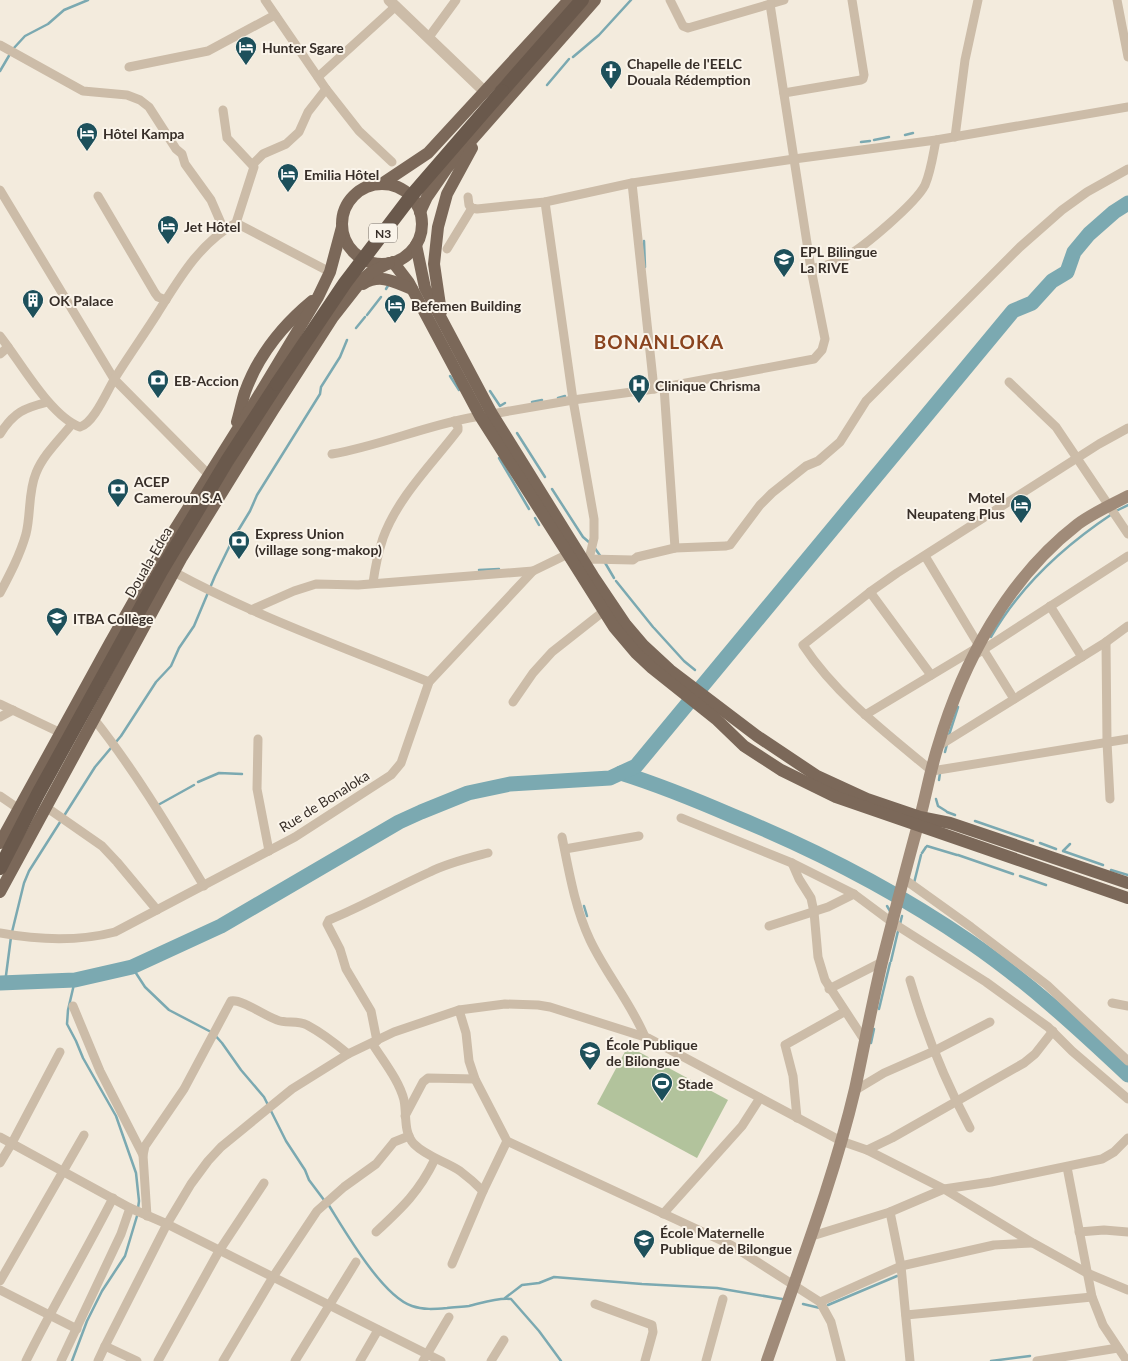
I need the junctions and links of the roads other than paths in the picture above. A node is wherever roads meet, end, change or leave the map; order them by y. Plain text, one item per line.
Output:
1 (266, 0) edge
2 (456, 0) edge
3 (569, 0) edge
4 (582, 0) edge
5 (595, 0) edge
6 (670, 0) edge
7 (784, 0) edge
8 (852, 0) edge
9 (978, 0) edge
10 (1117, 0) edge
11 (393, 3) edge
12 (770, 4) junction
13 (275, 15) junction
14 (429, 37) junction
15 (2, 46) edge
16 (1128, 57) edge
17 (129, 67) dead end
18 (318, 77) junction
19 (326, 89) junction
20 (485, 92) junction
21 (784, 94) junction
22 (1128, 107) edge
23 (223, 110) dead end
24 (483, 126) junction
25 (955, 137) junction
26 (936, 140) junction
27 (794, 159) junction
28 (392, 162) dead end
29 (253, 164) junction
30 (1128, 169) edge
31 (383, 183) junction
32 (632, 183) junction
33 (0, 190) edge
34 (98, 196) dead end
35 (468, 197) dead end
36 (545, 202) junction
37 (472, 208) junction
38 (420, 212) junction
39 (236, 224) junction
40 (342, 227) junction
41 (224, 230) junction
42 (416, 245) junction
43 (447, 249) dead end
44 (391, 263) junction
45 (811, 269) junction
46 (330, 272) junction
47 (412, 289) junction
48 (354, 290) junction
49 (166, 300) junction
50 (442, 322) junction
51 (0, 336) edge
52 (8, 346) junction
53 (0, 354) edge
54 (114, 379) junction
55 (1010, 382) dead end
56 (664, 387) junction
57 (654, 389) junction
58 (573, 400) junction
59 (48, 402) junction
60 (486, 415) junction
61 (454, 421) junction
62 (72, 424) junction
63 (1128, 428) edge
64 (0, 434) edge
65 (332, 454) dead end
66 (1078, 458) junction
67 (209, 475) junction
68 (1128, 496) edge
69 (1110, 506) junction
70 (1128, 534) edge
71 (675, 548) junction
72 (568, 554) junction
73 (925, 556) junction
74 (1128, 556) edge
75 (583, 562) junction
76 (533, 571) junction
77 (174, 572) junction
78 (373, 583) junction
79 (870, 592) junction
80 (0, 593) edge
81 (1050, 606) junction
82 (251, 610) junction
83 (604, 612) junction
84 (1128, 626) edge
85 (1106, 642) junction
86 (977, 650) junction
87 (1082, 657) junction
88 (931, 675) junction
89 (676, 681) junction
90 (429, 682) junction
91 (1014, 699) junction
92 (513, 702) dead end
93 (0, 704) edge
94 (13, 710) junction
95 (865, 715) junction
96 (0, 717) edge
97 (94, 719) junction
98 (61, 733) junction
99 (1128, 739) edge
100 (258, 740) dead end
101 (1107, 742) junction
102 (937, 747) junction
103 (932, 771) junction
104 (0, 796) edge
105 (1110, 799) dead end
106 (46, 807) junction
107 (19, 809) junction
108 (681, 818) dead end
109 (919, 821) junction
110 (639, 836) dead end
111 (562, 837) dead end
112 (0, 844) edge
113 (565, 849) junction
114 (269, 851) junction
115 (488, 853) dead end
116 (792, 863) junction
117 (0, 868) edge
118 (903, 883) junction
119 (1128, 883) edge
120 (204, 886) junction
121 (0, 892) edge
122 (854, 894) junction
123 (1128, 898) edge
124 (157, 910) junction
125 (814, 912) junction
126 (894, 918) junction
127 (769, 926) dead end
128 (0, 933) edge
129 (882, 962) junction
130 (910, 980) dead end
131 (829, 989) junction
132 (1112, 1003) dead end
133 (72, 1006) dead end
134 (1128, 1006) edge
135 (459, 1010) junction
136 (844, 1012) junction
137 (990, 1022) dead end
138 (1053, 1031) junction
139 (645, 1037) junction
140 (865, 1041) junction
141 (374, 1042) junction
142 (934, 1051) junction
143 (60, 1052) dead end
144 (348, 1054) junction
145 (1128, 1061) edge
146 (475, 1079) junction
147 (854, 1091) junction
148 (760, 1098) junction
149 (1128, 1099) edge
150 (956, 1101) junction
151 (406, 1116) junction
152 (797, 1118) junction
153 (970, 1128) dead end
154 (84, 1135) dead end
155 (408, 1136) junction
156 (0, 1137) edge
157 (1128, 1138) edge
158 (507, 1141) junction
159 (841, 1141) junction
160 (12, 1143) junction
161 (867, 1150) junction
162 (143, 1155) junction
163 (435, 1159) junction
164 (0, 1163) edge
165 (1068, 1167) junction
166 (64, 1171) junction
167 (264, 1183) dead end
168 (944, 1189) junction
169 (483, 1191) junction
170 (113, 1198) junction
171 (130, 1208) junction
172 (890, 1212) junction
173 (663, 1214) junction
174 (147, 1216) junction
175 (167, 1224) junction
176 (376, 1232) dead end
177 (1079, 1232) junction
178 (1128, 1232) edge
179 (812, 1236) junction
180 (1033, 1244) junction
181 (219, 1251) junction
182 (356, 1262) dead end
183 (452, 1264) dead end
184 (901, 1266) junction
185 (1087, 1273) junction
186 (273, 1277) junction
187 (0, 1281) edge
188 (794, 1284) junction
189 (0, 1290) edge
190 (1128, 1290) edge
191 (1092, 1297) junction
192 (723, 1299) dead end
193 (820, 1302) junction
194 (596, 1304) dead end
195 (329, 1305) junction
196 (49, 1314) junction
197 (906, 1315) junction
198 (449, 1317) dead end
199 (77, 1329) junction
200 (378, 1330) junction
201 (504, 1340) dead end
202 (106, 1346) junction
203 (1118, 1348) junction
204 (425, 1358) edge
205 (1066, 1359) edge
206 (26, 1361) edge
207 (61, 1361) edge
208 (98, 1361) edge
209 (137, 1361) edge
210 (158, 1361) edge
211 (223, 1361) edge
212 (295, 1361) edge
213 (360, 1361) edge
214 (441, 1361) edge
215 (491, 1361) edge
216 (645, 1361) edge
217 (706, 1361) edge
218 (767, 1361) edge
219 (841, 1361) edge
220 (910, 1361) edge
221 (1037, 1361) edge
222 (1127, 1361) edge

1 - 13 street
2 - 14 street
3 - 20 main road
4 - 117 highway, Douala-Edea / N3, bridge
5 - 24 main road
6 - 12 street
7 - 12 street
8 - 21 street
9 - 25 street
10 - 16 street
11 - 14 street
11 - 18 street
12 - 21 street
13 - 17 street
13 - 18 street
14 - 20 street
15 - 41 street
18 - 19 street
19 - 28 street
19 - 29 street
20 - 31 main road
21 - 27 street
22 - 25 street
23 - 29 street
24 - 38 main road
24 - 50 main road
25 - 26 street
26 - 27 street
26 - 45 street
27 - 32 street
27 - 45 street
29 - 39 street
30 - 71 street
31 - 38 main road
31 - 40 main road
32 - 36 street
32 - 57 street
33 - 54 street
34 - 49 street
35 - 37 street
36 - 37 street
36 - 58 street
37 - 43 street
38 - 42 main road
39 - 41 street
39 - 46 street
40 - 44 main road
40 - 46 main road
41 - 49 street
42 - 44 main road
42 - 50 main road
44 - 47 main road
44 - 48 main road
45 - 56 street
46 - 67 main road
47 - 48 main road
47 - 60 main road
48 - 77 main road
49 - 54 street
50 - 60 main road
51 - 52 street
52 - 53 street
52 - 59 street
54 - 62 street
54 - 67 street
55 - 66 street
56 - 57 street
56 - 71 street
57 - 58 street
58 - 60 street
58 - 75 street
59 - 62 street
59 - 64 street
60 - 61 street
60 - 72 main road
60 - 75 main road
61 - 65 street
61 - 78 street
62 - 80 street
63 - 66 street
66 - 69 street
66 - 73 street
67 - 98 main road
68 - 69 main road
69 - 70 street
69 - 86 main road
71 - 75 street
72 - 75 main road
72 - 76 street, Rue de Bonaloka
73 - 79 street
73 - 86 street
74 - 81 street
75 - 83 main road
75 - 89 main road
76 - 78 street
76 - 90 street, Rue de Bonaloka
77 - 82 street
77 - 97 main road
78 - 82 street
79 - 88 street
79 - 95 street
81 - 86 street
81 - 87 street
82 - 90 street
83 - 89 main road
83 - 92 street
84 - 85 street
85 - 87 street
85 - 101 street
86 - 88 street
86 - 91 street
86 - 102 main road
87 - 91 street
88 - 95 street
89 - 109 main road
90 - 114 street, Rue de Bonaloka
91 - 102 street
93 - 94 street
94 - 96 street
94 - 98 street
95 - 103 street
97 - 106 main road
97 - 120 street
98 - 107 main road
99 - 101 street
100 - 114 street
101 - 103 street
101 - 105 street
102 - 103 main road
103 - 109 main road
104 - 107 street
106 - 121 main road
106 - 124 street
107 - 112 main road
108 - 116 street
109 - 118 main road
109 - 119 main road
109 - 123 main road
110 - 113 street
111 - 113 street
113 - 139 street
114 - 120 street, Rue de Bonaloka
115 - 141 street
116 - 122 street
116 - 125 street
118 - 126 main road
118 - 145 street
120 - 124 street, Rue de Bonaloka
122 - 125 street
122 - 126 street
124 - 128 street, Rue de Bonaloka
125 - 127 street
125 - 131 street
126 - 129 main road
126 - 138 street
129 - 131 street
129 - 140 main road
130 - 142 street
131 - 136 street
132 - 134 street
133 - 162 street
135 - 139 street
135 - 141 street
135 - 146 street
136 - 140 street
136 - 152 street
137 - 142 street
138 - 149 street
138 - 150 street
139 - 148 street
140 - 147 main road
141 - 144 street
141 - 151 street
142 - 147 street
142 - 150 street
143 - 160 street
144 - 162 street
144 - 175 street
146 - 151 street
146 - 158 street
147 - 159 main road
148 - 152 street
148 - 173 street
150 - 153 street
150 - 161 street
151 - 155 street
152 - 159 street
154 - 166 street
155 - 163 street
155 - 186 street
156 - 160 street
157 - 165 street
158 - 169 street
158 - 173 street
159 - 161 street
159 - 179 main road
160 - 164 street
160 - 166 street
161 - 168 street
162 - 174 street
163 - 169 street
163 - 176 street
165 - 168 street
165 - 177 street
166 - 170 street
166 - 187 street
167 - 181 street
168 - 172 street
168 - 180 street
169 - 183 street
170 - 171 street
170 - 196 street
171 - 174 street
171 - 199 street
172 - 179 street
172 - 184 street
173 - 188 street
174 - 175 street
175 - 181 street
175 - 202 street
177 - 178 street
177 - 185 street
179 - 188 main road
180 - 184 street
180 - 185 street
181 - 186 street
181 - 210 street
182 - 195 street
184 - 193 street
184 - 197 street
185 - 190 street
185 - 191 street
186 - 195 street
186 - 211 street
188 - 193 street
188 - 218 main road
189 - 196 street
191 - 197 street
191 - 203 street
192 - 217 street
193 - 219 street
194 - 216 street
195 - 200 street
195 - 212 street
196 - 199 street
196 - 206 street
197 - 220 street
198 - 204 street
199 - 207 street
200 - 204 street
200 - 213 street
201 - 215 street
202 - 208 street
202 - 209 street
203 - 205 street
203 - 222 street
204 - 214 street
205 - 221 street

